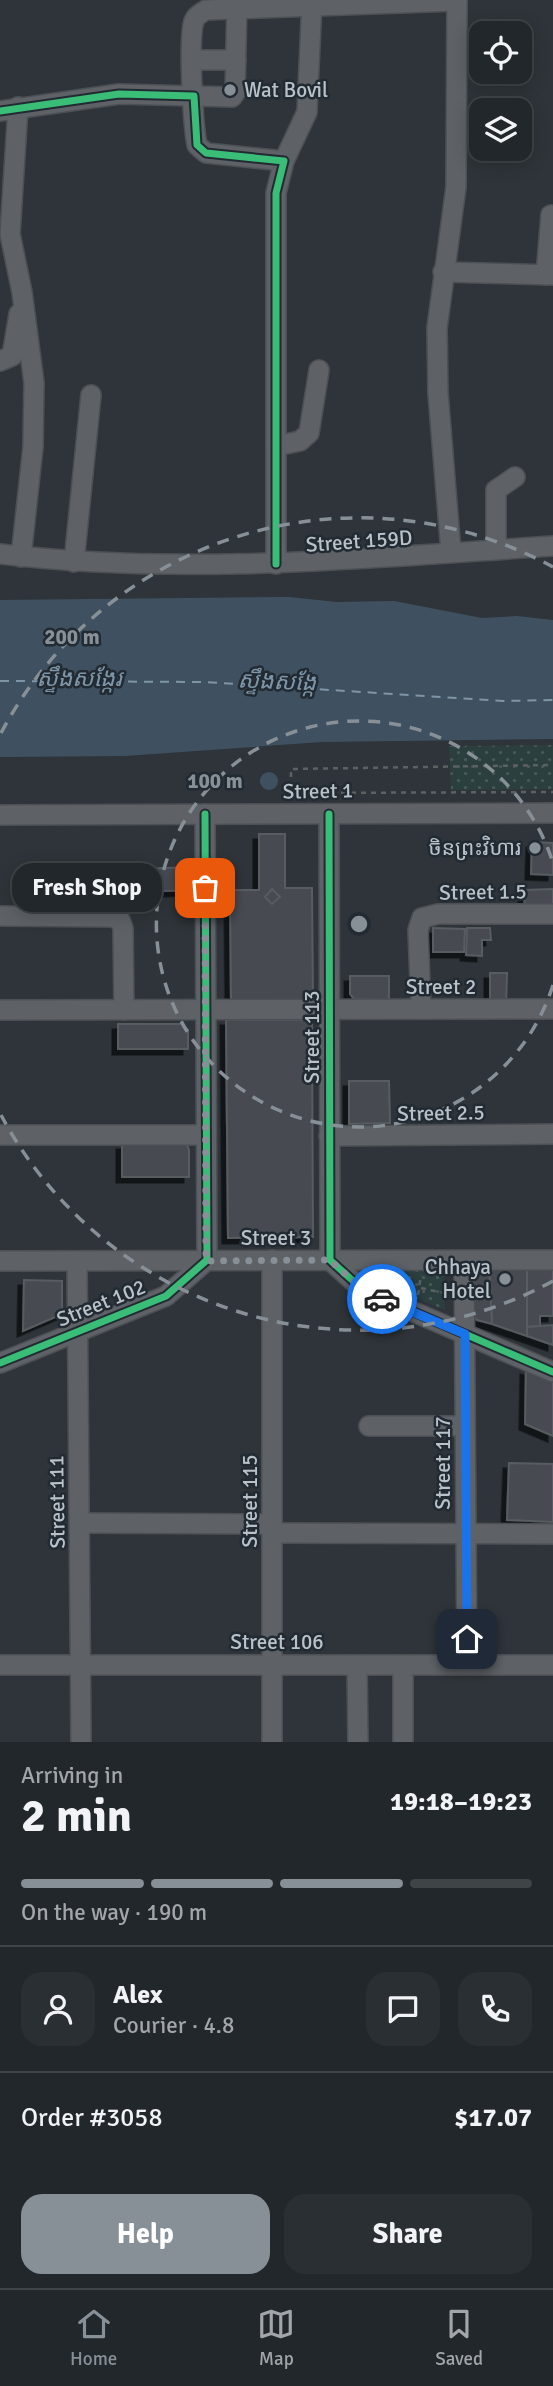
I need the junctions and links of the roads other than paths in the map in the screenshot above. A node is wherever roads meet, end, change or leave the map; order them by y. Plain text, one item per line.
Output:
1 (457, 1) edge
2 (312, 3) edge
3 (237, 4) edge
4 (193, 60) junction
5 (236, 60) junction
6 (194, 96) junction
7 (9, 109) edge
8 (284, 161) junction
9 (551, 215) dead end
10 (443, 272) junction
11 (550, 275) edge
12 (22, 292) junction
13 (0, 360) edge
14 (319, 370) dead end
15 (91, 395) dead end
16 (276, 446) junction
17 (515, 477) dead end
18 (553, 546) edge
19 (496, 550) junction
20 (451, 552) junction
21 (0, 554) edge
22 (21, 557) junction
23 (75, 562) junction
24 (276, 564) junction
25 (553, 813) edge
26 (205, 814) junction
27 (329, 814) junction
28 (0, 815) edge
29 (553, 914) edge
30 (0, 916) edge
31 (421, 1009) junction
32 (553, 1009) edge
33 (0, 1010) edge
34 (124, 1010) junction
35 (206, 1010) junction
36 (329, 1010) junction
37 (553, 1134) edge
38 (0, 1135) edge
39 (206, 1135) junction
40 (329, 1136) junction
41 (272, 1260) junction
42 (330, 1260) junction
43 (464, 1260) junction
44 (553, 1260) edge
45 (0, 1261) edge
46 (77, 1261) junction
47 (206, 1261) junction
48 (78, 1331) junction
49 (465, 1334) junction
50 (0, 1363) edge
51 (553, 1372) edge
52 (369, 1426) dead end
53 (465, 1426) junction
54 (80, 1523) junction
55 (272, 1528) junction
56 (466, 1533) junction
57 (553, 1534) edge
58 (81, 1664) junction
59 (0, 1665) edge
60 (272, 1665) junction
61 (356, 1665) junction
62 (403, 1665) junction
63 (467, 1665) junction
64 (553, 1665) edge
65 (81, 1742) edge
66 (272, 1742) edge
67 (358, 1742) edge
68 (403, 1742) edge

1 - 2 street
1 - 10 street
2 - 3 street
2 - 8 street
3 - 4 street
3 - 5 street
4 - 5 street
4 - 6 street
5 - 6 street
6 - 7 street
6 - 8 street
7 - 12 street
8 - 16 street
9 - 11 street
10 - 11 street
10 - 20 street
12 - 13 street
12 - 22 street
14 - 16 street
15 - 23 street
16 - 24 street
17 - 19 street
18 - 19 street, Street 159D
19 - 20 street, Street 159D
20 - 24 street, Street 159D
21 - 22 street, Street 159D
22 - 23 street, Street 159D
23 - 24 street, Street 159D
25 - 27 street, Street 1
26 - 27 street, Street 1
26 - 28 street, Street 1
26 - 35 street
27 - 36 street, Street 113
29 - 31 street, Street 1.5
30 - 34 street
31 - 32 street, Street 2
31 - 36 street, Street 2
33 - 34 street
34 - 35 street
35 - 36 street, Street 2
35 - 39 street
36 - 40 street, Street 113
37 - 40 street, Street 2.5
38 - 39 street
39 - 47 street
40 - 42 street, Street 113
41 - 42 street, Street 3
41 - 47 street, Street 3
41 - 55 street, Street 115
42 - 43 street, Street 3
42 - 49 street
43 - 44 street, Street 3
43 - 49 street, Street 117
45 - 46 street, Street 3
46 - 47 street, Street 3
46 - 48 street, Street 111
47 - 48 street, Street 102
48 - 50 street, Street 102
48 - 54 street, Street 111
49 - 51 street
49 - 53 street, Street 117
52 - 53 street
53 - 56 street, Street 117
54 - 55 street
54 - 58 street, Street 111
55 - 56 street
55 - 60 street, Street 115
56 - 57 street
56 - 63 street, Street 117
58 - 59 street, Street 106
58 - 60 street, Street 106
58 - 65 street, Street 111
60 - 61 street, Street 106
60 - 66 street, Street 115
61 - 62 street, Street 106
61 - 67 street
62 - 63 street, Street 106
62 - 68 street
63 - 64 street, Street 106

